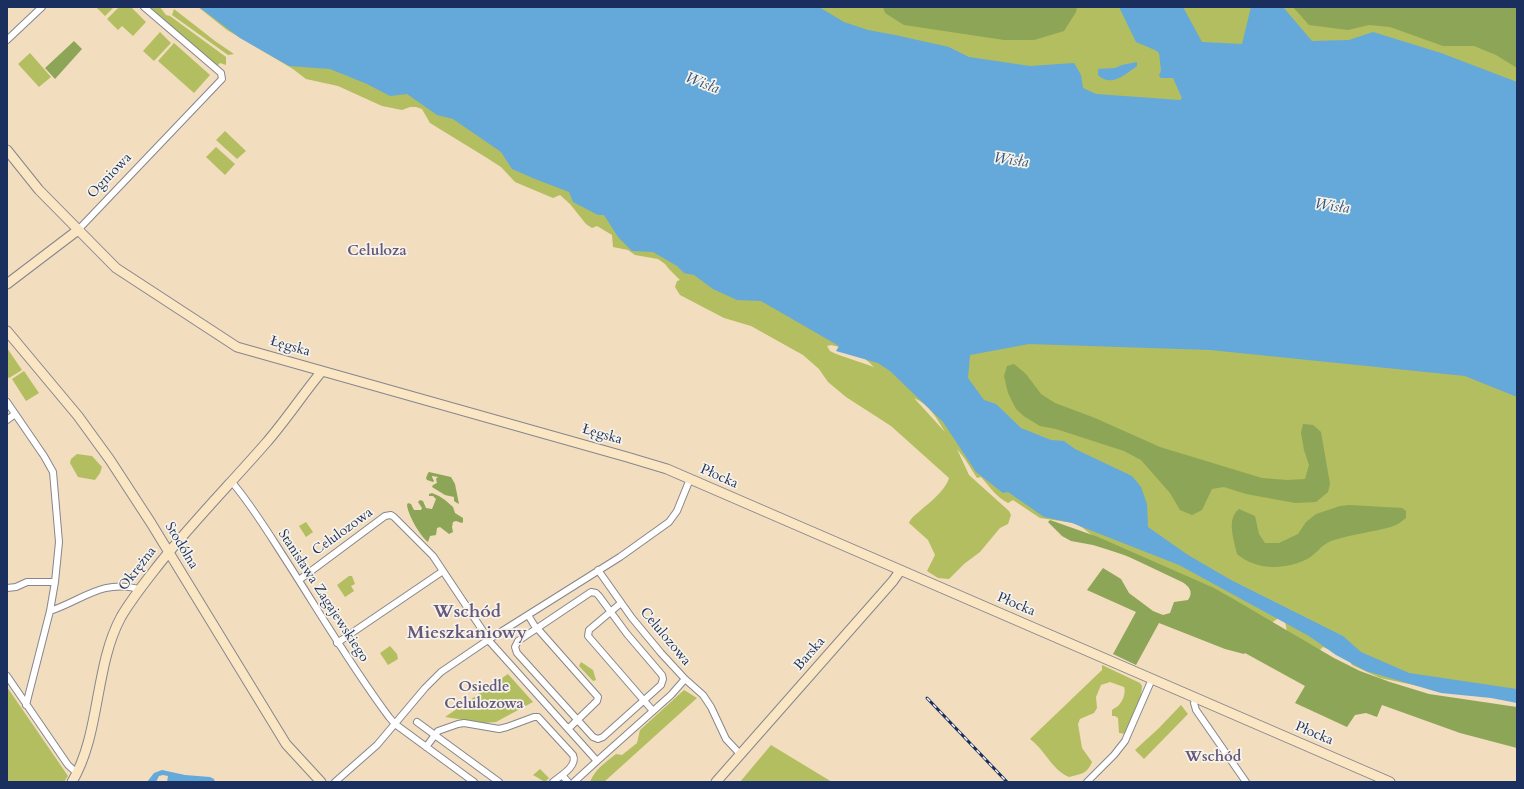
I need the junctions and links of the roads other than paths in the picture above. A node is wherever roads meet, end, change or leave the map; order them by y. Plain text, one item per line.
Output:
1 (42, 7) edge
2 (144, 7) edge
3 (7, 40) edge
4 (7, 150) edge
5 (78, 230) junction
6 (7, 284) edge
7 (7, 331) edge
8 (322, 371) junction
9 (7, 402) edge
10 (15, 414) junction
11 (7, 420) edge
12 (630, 457) joint
13 (690, 479) junction
14 (231, 481) junction
15 (169, 552) junction
16 (598, 570) junction
17 (443, 571) junction
18 (900, 571) junction
19 (299, 580) junction
20 (55, 582) junction
21 (7, 588) edge
22 (139, 589) junction
23 (621, 603) junction
24 (50, 611) junction
25 (610, 612) junction
26 (528, 615) junction
27 (537, 628) junction
28 (488, 640) junction
29 (337, 643) junction
30 (7, 676) edge
31 (685, 679) junction
32 (1152, 679) junction
33 (1196, 698) junction
34 (643, 701) junction
35 (26, 705) junction
36 (653, 711) junction
37 (544, 713) junction
38 (578, 720) junction
39 (417, 722) dead end
40 (395, 724) junction
41 (568, 728) junction
42 (435, 735) junction
43 (426, 747) junction
44 (740, 754) junction
45 (597, 761) junction
46 (76, 774) junction
47 (562, 774) junction
48 (72, 782) edge
49 (321, 782) edge
50 (335, 782) edge
51 (474, 782) edge
52 (499, 782) edge
53 (553, 782) edge
54 (568, 782) edge
55 (574, 782) edge
56 (716, 782) edge
57 (1087, 782) edge
58 (1246, 782) edge
59 (1390, 782) edge

1 - 3 street
2 - 5 street, Ogniowa
4 - 5 street, Łęgska
5 - 6 street, Ogniowa
5 - 8 street, Łęgska
7 - 15 street, Stodólna
8 - 12 street, Łęgska
8 - 14 street, Okrężna
9 - 10 street
10 - 11 street
10 - 20 street
12 - 13 street, Płocka
13 - 16 street
13 - 18 street, Płocka
14 - 15 street, Okrężna
14 - 19 street, Stanisława Zagajewskiego
15 - 22 street, Okrężna
15 - 49 street, Stodólna
16 - 23 street, Celulozowa
16 - 26 street
17 - 19 street, Celulozowa
17 - 28 street, Celulozowa
17 - 29 street
18 - 32 street, Płocka
18 - 44 street, Barska
19 - 29 street, Stanisława Zagajewskiego
20 - 21 street
20 - 24 street
22 - 24 street
22 - 46 street, Okrężna
23 - 25 street
23 - 31 street, Celulozowa
24 - 35 street
25 - 27 street
25 - 34 street
25 - 34 street
26 - 27 street
26 - 28 street
27 - 38 street
27 - 38 street
28 - 37 street, Celulozowa
28 - 40 street
29 - 40 street, Stanisława Zagajewskiego
30 - 35 street
31 - 36 street
31 - 44 street
32 - 33 street, Płocka
32 - 57 street
33 - 58 street
33 - 59 street, Płocka
34 - 36 street
34 - 38 street
35 - 46 street
36 - 45 street
37 - 41 street
37 - 42 street
37 - 47 street
38 - 41 street
39 - 42 street
40 - 43 street
40 - 50 street
41 - 45 street
42 - 43 street
42 - 52 street
43 - 51 street
44 - 56 street, Barska
45 - 55 street
46 - 48 street, Okrężna
47 - 53 street
47 - 54 street

